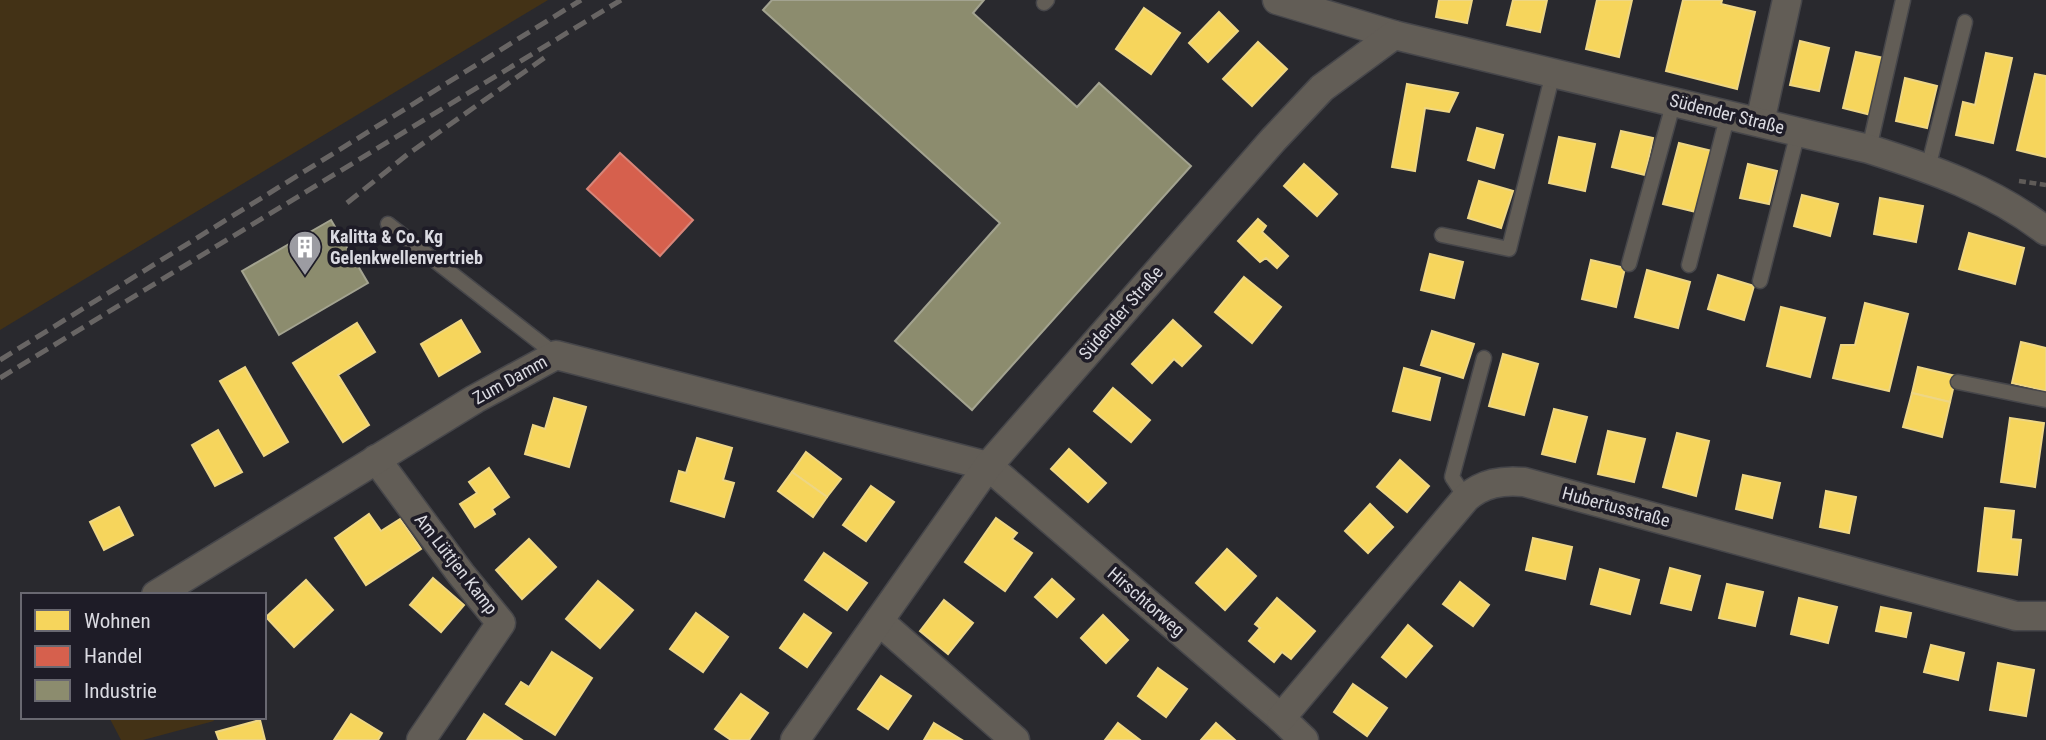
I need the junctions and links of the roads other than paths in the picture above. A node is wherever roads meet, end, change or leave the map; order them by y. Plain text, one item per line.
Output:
1 (1278, 0) edge
2 (1787, 0) edge
3 (1903, 0) edge
4 (1965, 22) dead end
5 (1394, 35) junction
6 (1553, 73) junction
7 (1674, 101) junction
8 (1728, 114) junction
9 (1760, 122) junction
10 (1798, 132) junction
11 (1869, 149) junction
12 (1928, 168) junction
13 (388, 224) dead end
14 (2046, 231) edge
15 (1442, 236) dead end
16 (1629, 264) dead end
17 (1689, 265) dead end
18 (1760, 281) dead end
19 (556, 355) junction
20 (1484, 358) dead end
21 (1958, 382) dead end
22 (2046, 400) edge
23 (376, 460) junction
24 (988, 466) junction
25 (1466, 498) junction
26 (159, 593) edge
27 (2046, 616) edge
28 (879, 621) junction
29 (1281, 718) junction
30 (421, 740) edge
31 (794, 740) edge
32 (1015, 740) edge
33 (1304, 740) edge

1 - 5 street, Südender Straße
2 - 9 street
3 - 11 lane
4 - 12 lane
5 - 6 street, Südender Straße
5 - 24 street, Südender Straße
6 - 7 street, Südender Straße
6 - 15 lane
7 - 8 street, Südender Straße
7 - 16 lane
8 - 9 street, Südender Straße
8 - 17 lane
9 - 10 street, Südender Straße
10 - 11 street, Südender Straße
10 - 18 lane
11 - 12 street, Südender Straße
12 - 14 street, Südender Straße
13 - 19 lane
19 - 23 street, Zum Damm
19 - 24 street, Zum Damm
20 - 25 lane
21 - 22 lane
23 - 26 street, Zum Damm
23 - 30 street, Am Lüttjen Kamp
24 - 28 street, Südender Straße
24 - 29 street, Hirschtorweg
25 - 27 street, Hubertusstraße
25 - 29 street, Hubertusstraße
28 - 31 street, Südender Straße
28 - 32 street
29 - 33 street, Hirschtorweg

